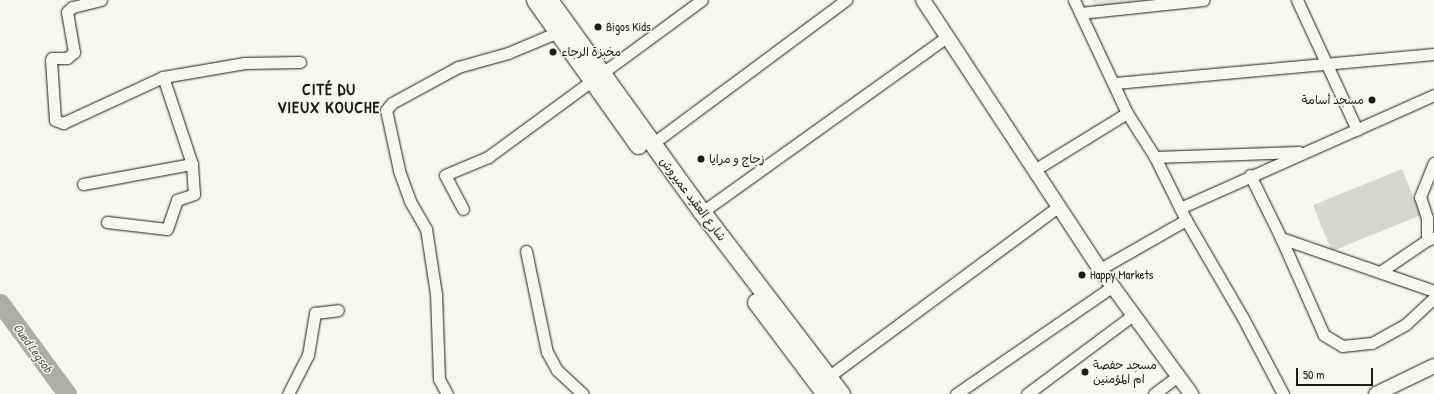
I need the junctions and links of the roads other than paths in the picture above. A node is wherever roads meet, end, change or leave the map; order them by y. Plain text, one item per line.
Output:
1 (101, 0) edge
2 (535, 0) edge
3 (549, 0) edge
4 (702, 0) edge
5 (846, 0) edge
6 (923, 0) edge
7 (1074, 0) edge
8 (1203, 0) edge
9 (1297, 0) edge
10 (1080, 13) junction
11 (558, 32) junction
12 (946, 37) junction
13 (1434, 54) edge
14 (300, 62) dead end
15 (1326, 64) junction
16 (163, 78) junction
17 (598, 79) junction
18 (1114, 83) junction
19 (1434, 95) edge
20 (1127, 113) junction
21 (1357, 130) junction
22 (652, 144) junction
23 (1306, 152) junction
24 (1155, 156) junction
25 (192, 164) junction
26 (1434, 164) edge
27 (1036, 169) junction
28 (1250, 175) junction
29 (83, 184) dead end
30 (1059, 206) junction
31 (1180, 208) junction
32 (462, 209) dead end
33 (702, 212) junction
34 (1186, 220) junction
35 (107, 222) dead end
36 (1282, 238) junction
37 (1430, 239) edge
38 (526, 251) dead end
39 (1100, 269) junction
40 (1380, 272) junction
41 (1113, 286) junction
42 (1434, 291) edge
43 (1434, 298) edge
44 (338, 310) dead end
45 (1133, 315) junction
46 (1434, 366) edge
47 (1178, 376) junction
48 (828, 377) junction
49 (288, 394) edge
50 (447, 394) edge
51 (583, 394) edge
52 (825, 394) edge
53 (841, 394) edge
54 (956, 394) edge
55 (1027, 394) edge
56 (1154, 394) edge
57 (1191, 394) edge
58 (1283, 394) edge
59 (1376, 394) edge

1 - 16 street
2 - 11 main road, شارع العقيد عميروش
3 - 17 main road, شارع العقيد عميروش
4 - 17 street
5 - 22 street
6 - 12 street
7 - 10 street
8 - 10 street
9 - 15 street
10 - 18 street
11 - 17 main road, شارع العقيد عميروش
11 - 50 street
12 - 27 street
12 - 33 street
13 - 15 street
14 - 16 street
15 - 18 street
15 - 21 street
16 - 25 street
17 - 22 main road, شارع العقيد عميروش
17 - 32 street
17 - 52 main road, شارع العقيد عميروش
18 - 20 street
19 - 21 street
20 - 24 street
20 - 27 street
21 - 23 street
22 - 33 main road, شارع العقيد عميروش
23 - 24 street
23 - 28 street
24 - 31 street
25 - 29 street
25 - 35 street
26 - 37 street
27 - 30 street
28 - 31 street
28 - 36 street
30 - 39 street
30 - 48 street
31 - 34 street
33 - 48 main road, شارع العقيد عميروش
34 - 39 street
34 - 58 street
36 - 40 street
36 - 43 street
37 - 40 street
38 - 51 street
39 - 41 street
40 - 42 street
41 - 45 street
41 - 54 street
44 - 49 street
45 - 47 street
45 - 55 street
46 - 59 street
47 - 56 street
47 - 57 street
48 - 53 main road, شارع العقيد عميروش

